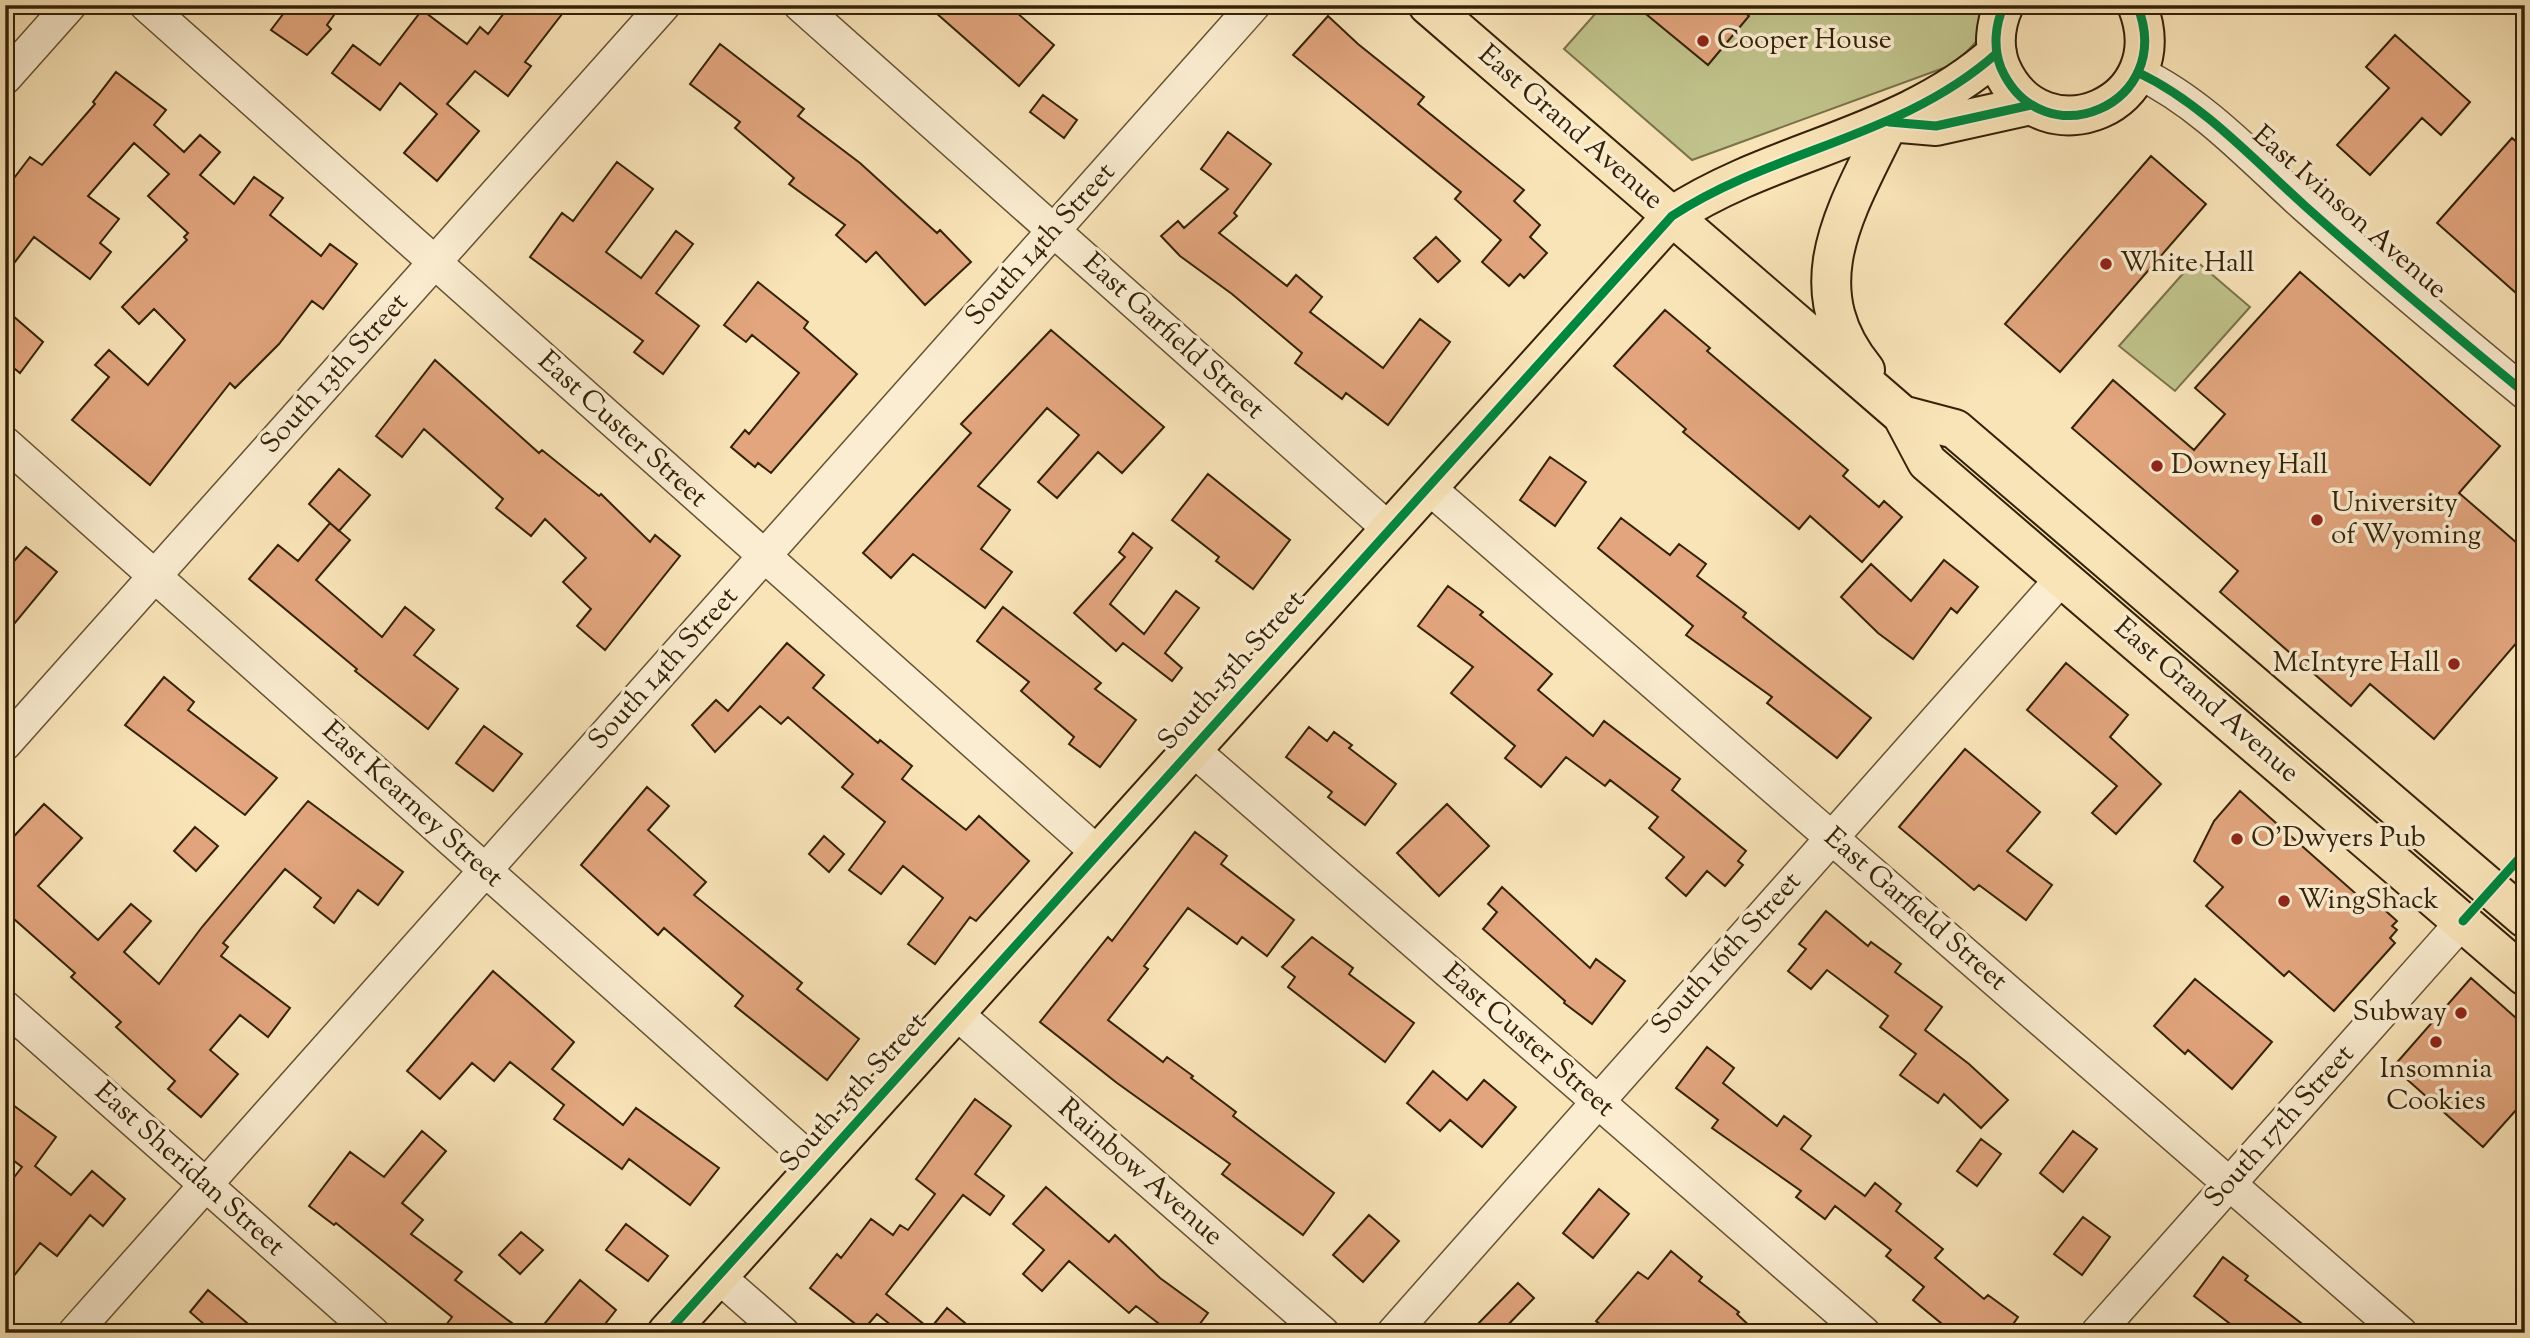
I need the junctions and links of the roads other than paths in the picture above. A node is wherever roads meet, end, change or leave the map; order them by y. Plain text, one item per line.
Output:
1 (70, 5) edge
2 (146, 5) edge
3 (664, 5) edge
4 (800, 5) edge
5 (1254, 5) edge
6 (1428, 5) edge
7 (2004, 5) edge
8 (2148, 14) edge
9 (1997, 53) junction
10 (2139, 73) junction
11 (5, 78) edge
12 (2031, 104) junction
13 (1889, 122) junction
14 (1672, 216) junction
15 (1053, 231) junction
16 (434, 262) junction
17 (2525, 393) edge
18 (1902, 415) junction
19 (5, 443) edge
20 (1428, 487) junction
21 (1390, 530) junction
22 (764, 556) junction
23 (155, 576) junction
24 (2063, 577) junction
25 (5, 744) edge
26 (1192, 749) junction
27 (1831, 837) junction
28 (1099, 854) junction
29 (486, 870) junction
30 (2525, 918) edge
31 (2463, 921) junction
32 (2525, 976) edge
33 (5, 1007) edge
34 (956, 1013) junction
35 (1597, 1101) junction
36 (819, 1167) junction
37 (2230, 1183) junction
38 (206, 1185) junction
39 (719, 1277) junction
40 (74, 1333) edge
41 (373, 1333) edge
42 (667, 1333) edge
43 (783, 1333) edge
44 (1323, 1333) edge
45 (1393, 1333) edge
46 (1864, 1333) edge
47 (2097, 1333) edge
48 (2401, 1333) edge

1 - 11 street
2 - 16 street, East Custer Street
3 - 16 street, South 13th Street
4 - 15 street, East Garfield Street
5 - 15 street, South 14th Street
6 - 14 main road, East Grand Avenue
7 - 9 main road
8 - 10 main road
9 - 12 main road
9 - 13 main road, South 15th Street
10 - 12 main road
10 - 17 street, East Ivinson Avenue
12 - 13 main road, South 15th Street
13 - 14 main road, South 15th Street
13 - 18 main road
14 - 18 main road, East Grand Avenue
14 - 20 main road, South 15th Street
15 - 21 street, East Garfield Street
15 - 22 street, South 14th Street
16 - 22 street, East Custer Street
16 - 23 street, South 13th Street
18 - 24 main road, East Grand Avenue
18 - 30 main road, East Grand Avenue
19 - 23 street, East Kearney Street
20 - 21 main road, South 15th Street
20 - 27 street, East Garfield Street
21 - 26 main road, South 15th Street
22 - 28 street, East Custer Street
22 - 29 street, South 14th Street
23 - 25 street, South 13th Street
23 - 29 street, East Kearney Street
24 - 27 street, South 16th Street
24 - 31 main road, East Grand Avenue
26 - 28 main road, South 15th Street
26 - 35 street, East Custer Street
27 - 35 street, South 16th Street
27 - 37 street, East Garfield Street
28 - 34 main road, South 15th Street
29 - 36 street, East Kearney Street
29 - 38 street, South 14th Street
31 - 32 main road, East Grand Avenue
31 - 37 street, South 17th Street
33 - 38 street, East Sheridan Street
34 - 36 main road, South 15th Street
34 - 44 street, Rainbow Avenue
35 - 45 street, South 16th Street
35 - 46 street, East Custer Street
36 - 39 main road, South 15th Street
37 - 47 street, South 17th Street
37 - 48 street, East Garfield Street
38 - 40 street, South 14th Street
38 - 41 street, East Sheridan Street
39 - 42 main road, South 15th Street
39 - 43 street

